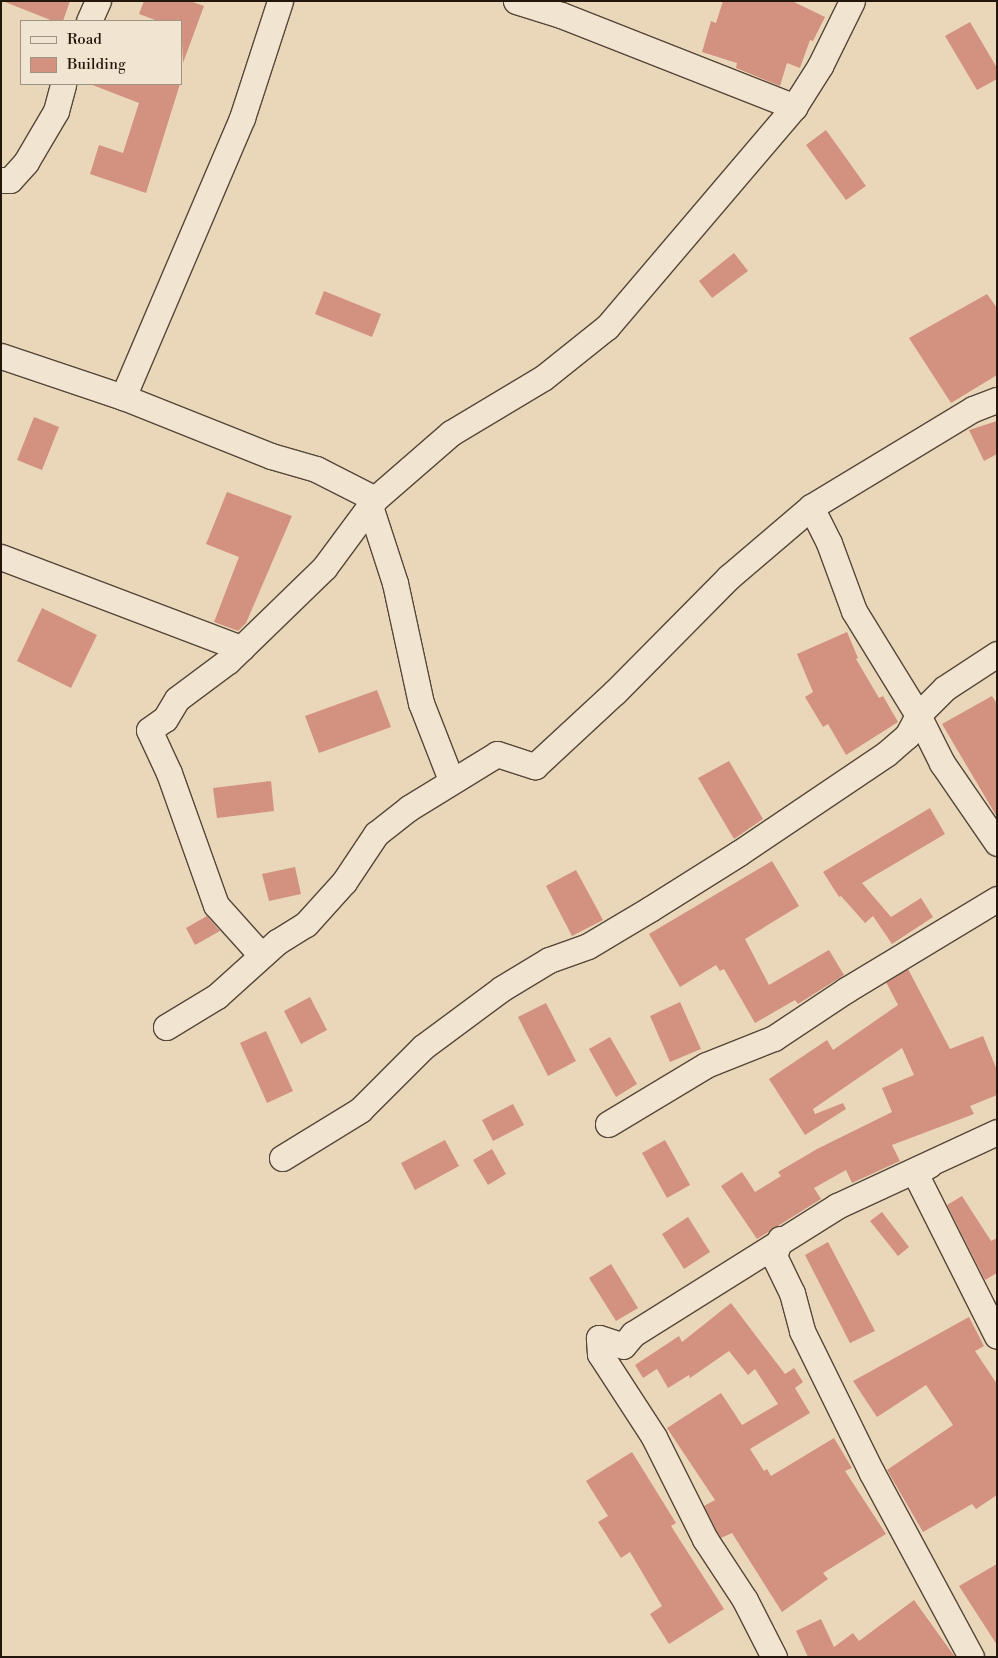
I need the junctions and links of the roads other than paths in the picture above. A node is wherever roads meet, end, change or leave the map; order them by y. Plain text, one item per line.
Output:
1 (98, 1) edge
2 (280, 1) edge
3 (516, 1) edge
4 (852, 1) edge
5 (88, 20) edge
6 (63, 85) edge
7 (794, 107) junction
8 (1, 180) edge
9 (1, 356) edge
10 (123, 398) junction
11 (997, 400) edge
12 (375, 499) junction
13 (811, 507) junction
14 (1, 557) edge
15 (241, 648) junction
16 (997, 654) edge
17 (918, 715) junction
18 (451, 780) junction
19 (997, 843) edge
20 (997, 899) edge
21 (261, 955) junction
22 (166, 1027) dead end
23 (608, 1124) dead end
24 (997, 1132) edge
25 (282, 1158) dead end
26 (932, 1164) junction
27 (780, 1239) junction
28 (997, 1336) edge
29 (774, 1657) edge
30 (971, 1657) edge

1 - 5 street
2 - 10 street
3 - 7 street
4 - 7 street
6 - 8 street
7 - 12 street
9 - 10 street
10 - 12 street
11 - 13 street
12 - 15 street
12 - 18 street
13 - 17 street
13 - 18 street
14 - 15 street
15 - 21 street
16 - 17 street
17 - 19 street
17 - 25 street
18 - 21 street
20 - 23 street
21 - 22 street
24 - 26 street
26 - 27 street
26 - 28 street
27 - 29 street
27 - 30 street

